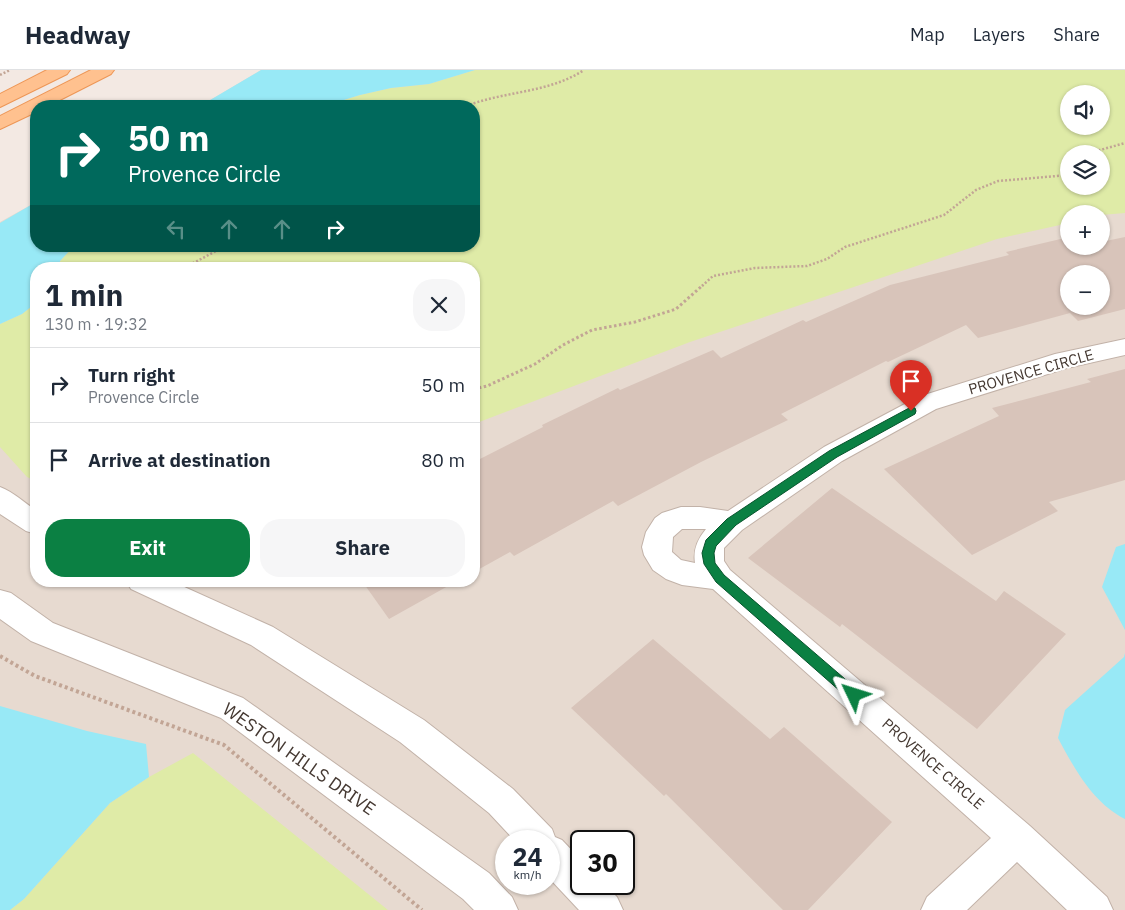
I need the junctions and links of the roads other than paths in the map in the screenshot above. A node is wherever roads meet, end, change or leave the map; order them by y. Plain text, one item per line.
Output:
1 (61, 70) edge
2 (105, 70) edge
3 (46, 100) edge
4 (0, 101) edge
5 (30, 108) edge
6 (0, 123) edge
7 (1125, 347) edge
8 (732, 522) junction
9 (720, 578) junction
10 (154, 587) edge
11 (0, 602) edge
12 (528, 830) edge
13 (1017, 838) junction
14 (560, 864) edge
15 (499, 910) edge
16 (604, 910) edge
17 (940, 910) edge
18 (1094, 910) edge

1 - 4 main road
2 - 3 main road
5 - 6 main road
7 - 8 street, PROVENCE CIRCLE
8 - 9 street, PROVENCE CIRCLE
8 - 9 street
9 - 13 street, PROVENCE CIRCLE
10 - 12 street
11 - 15 street, WESTON HILLS DRIVE
13 - 17 street
13 - 18 street, PROVENCE CIRCLE
14 - 16 street

